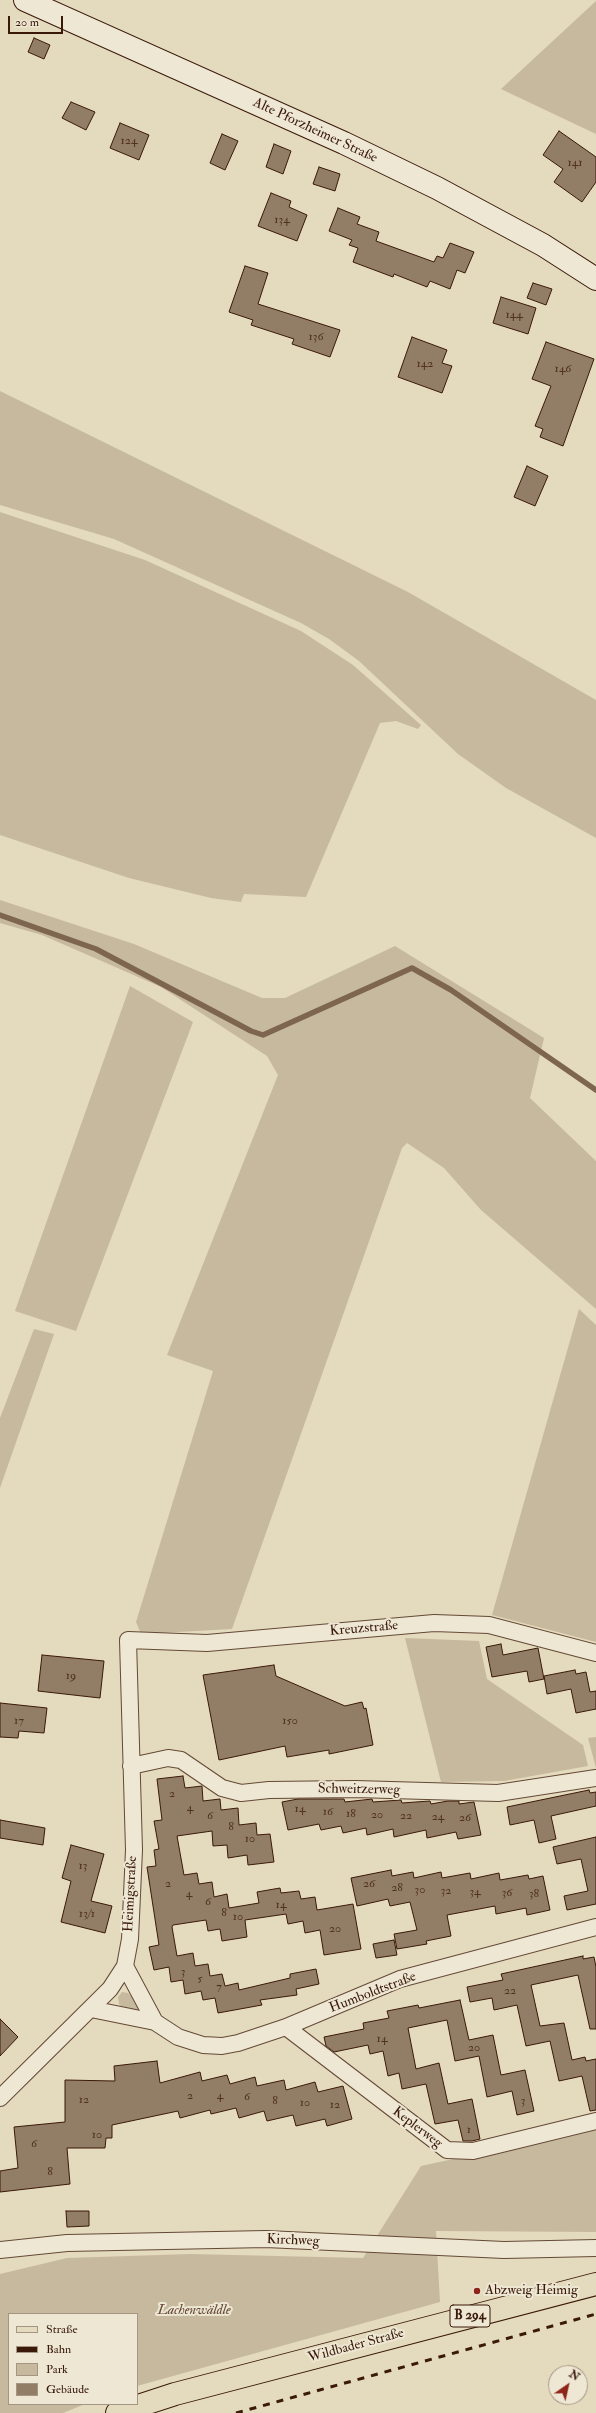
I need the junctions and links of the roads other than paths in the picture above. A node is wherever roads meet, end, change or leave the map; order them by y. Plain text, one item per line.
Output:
1 (25, 0) edge
2 (596, 279) edge
3 (128, 1640) joint
4 (596, 1653) edge
5 (131, 1766) junction
6 (596, 1778) edge
7 (596, 1927) edge
8 (124, 1966) junction
9 (91, 2009) junction
10 (155, 2022) junction
11 (286, 2027) junction
12 (0, 2098) edge
13 (596, 2121) edge
14 (0, 2250) edge
15 (593, 2251) edge
16 (596, 2284) edge
17 (117, 2413) edge

1 - 2 main road, Alte Pforzheimer Straße
3 - 4 street, Kreuzstraße
3 - 5 street, Heimigstraße
5 - 6 street, Schweitzerweg
5 - 8 street, Heimigstraße
7 - 11 street, Humboldtstraße
8 - 9 street, Heimigstraße
8 - 10 street, Humboldtstraße
9 - 10 street, Humboldtstraße
9 - 12 street, Heimigstraße
10 - 11 street, Humboldtstraße
11 - 13 street, Keplerweg
14 - 15 street, Kirchweg
16 - 17 main road, Wildbader Straße / B 294

